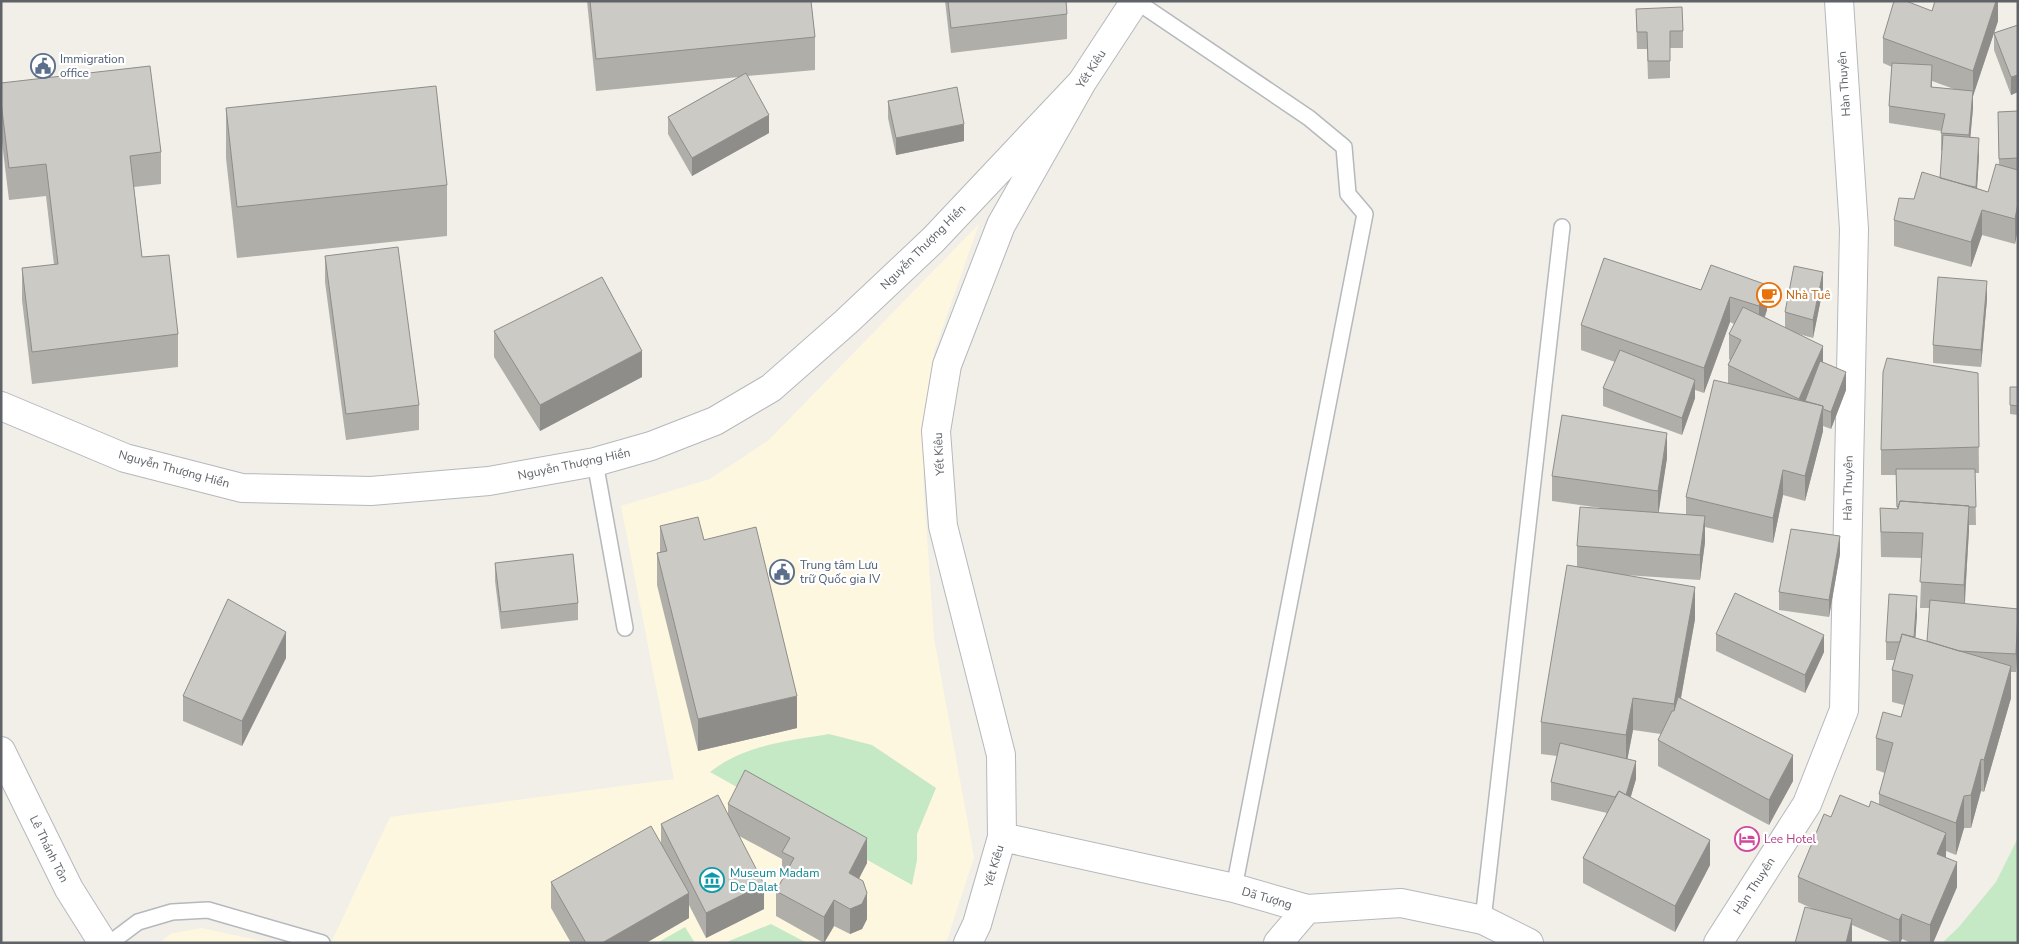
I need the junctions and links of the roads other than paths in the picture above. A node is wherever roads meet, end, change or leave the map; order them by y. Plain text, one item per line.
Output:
1 (1136, 1) edge
2 (1839, 1) edge
3 (1082, 82) junction
4 (1562, 227) dead end
5 (1, 406) edge
6 (595, 462) junction
7 (625, 628) dead end
8 (1, 751) edge
9 (1002, 838) junction
10 (1234, 888) junction
11 (1307, 909) junction
12 (1483, 920) junction
13 (103, 943) edge
14 (115, 943) edge
15 (322, 943) edge
16 (968, 943) edge
17 (1278, 943) edge
18 (1529, 943) edge
19 (1718, 943) edge

1 - 3 street, Yết Kiêu
1 - 10 lane
2 - 19 street, Hàn Thuyên
3 - 6 street, Nguyễn Thượng Hiền
3 - 9 street, Yết Kiêu
4 - 12 lane
5 - 6 street, Nguyễn Thượng Hiền
6 - 7 lane
8 - 13 street, Lê Thánh Tôn
9 - 10 street, Dã Tượng
9 - 16 street, Yết Kiêu
10 - 11 street, Dã Tượng
11 - 12 street, Dã Tượng
11 - 17 street
12 - 18 street, Dã Tượng
14 - 15 lane

